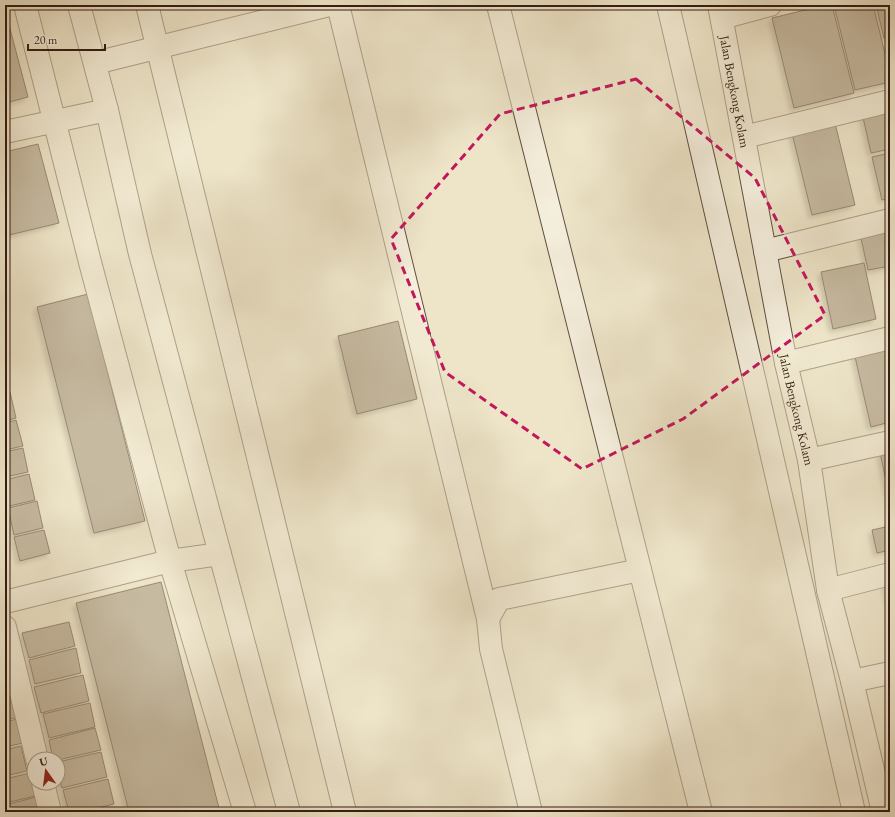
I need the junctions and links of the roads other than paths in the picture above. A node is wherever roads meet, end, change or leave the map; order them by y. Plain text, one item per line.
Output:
1 (25, 5) edge
2 (79, 5) edge
3 (147, 5) edge
4 (329, 5) edge
5 (338, 5) edge
6 (498, 5) edge
7 (668, 5) edge
8 (770, 5) edge
9 (720, 11) edge
10 (157, 48) junction
11 (94, 63) junction
12 (890, 100) edge
13 (107, 110) junction
14 (55, 121) junction
15 (5, 132) edge
16 (744, 137) junction
17 (890, 220) edge
18 (765, 251) junction
19 (890, 338) edge
20 (786, 363) junction
21 (890, 442) edge
22 (808, 460) junction
23 (220, 554) junction
24 (170, 561) junction
25 (640, 570) junction
26 (890, 574) edge
27 (828, 590) junction
28 (5, 602) edge
29 (488, 620) junction
30 (5, 628) edge
31 (890, 673) edge
32 (852, 681) junction
33 (35, 751) edge
34 (45, 791) edge
35 (50, 812) edge
36 (245, 812) edge
37 (289, 812) edge
38 (345, 812) edge
39 (531, 812) edge
40 (701, 812) edge
41 (854, 812) edge
42 (883, 812) edge

1 - 14 street
2 - 11 street
3 - 10 street
4 - 10 street
5 - 29 street
6 - 25 street
7 - 41 street
8 - 9 street
9 - 16 street, Jalan Bengkong Kolam
10 - 11 street
10 - 38 street
11 - 13 street
12 - 16 street
13 - 14 street
13 - 23 street
14 - 15 street
14 - 24 street
16 - 18 street, Jalan Bengkong Kolam
17 - 18 street
18 - 20 street, Jalan Bengkong Kolam
19 - 20 street
20 - 22 street, Jalan Bengkong Kolam
21 - 22 street
22 - 27 street, Jalan Bengkong Kolam
23 - 24 street
23 - 37 street
24 - 28 street
24 - 36 street
25 - 29 street
25 - 40 street
26 - 27 street
27 - 32 street, Jalan Bengkong Kolam
29 - 39 street
30 - 33 street
31 - 32 street
32 - 42 street, Jalan Bengkong Kolam
34 - 35 street

